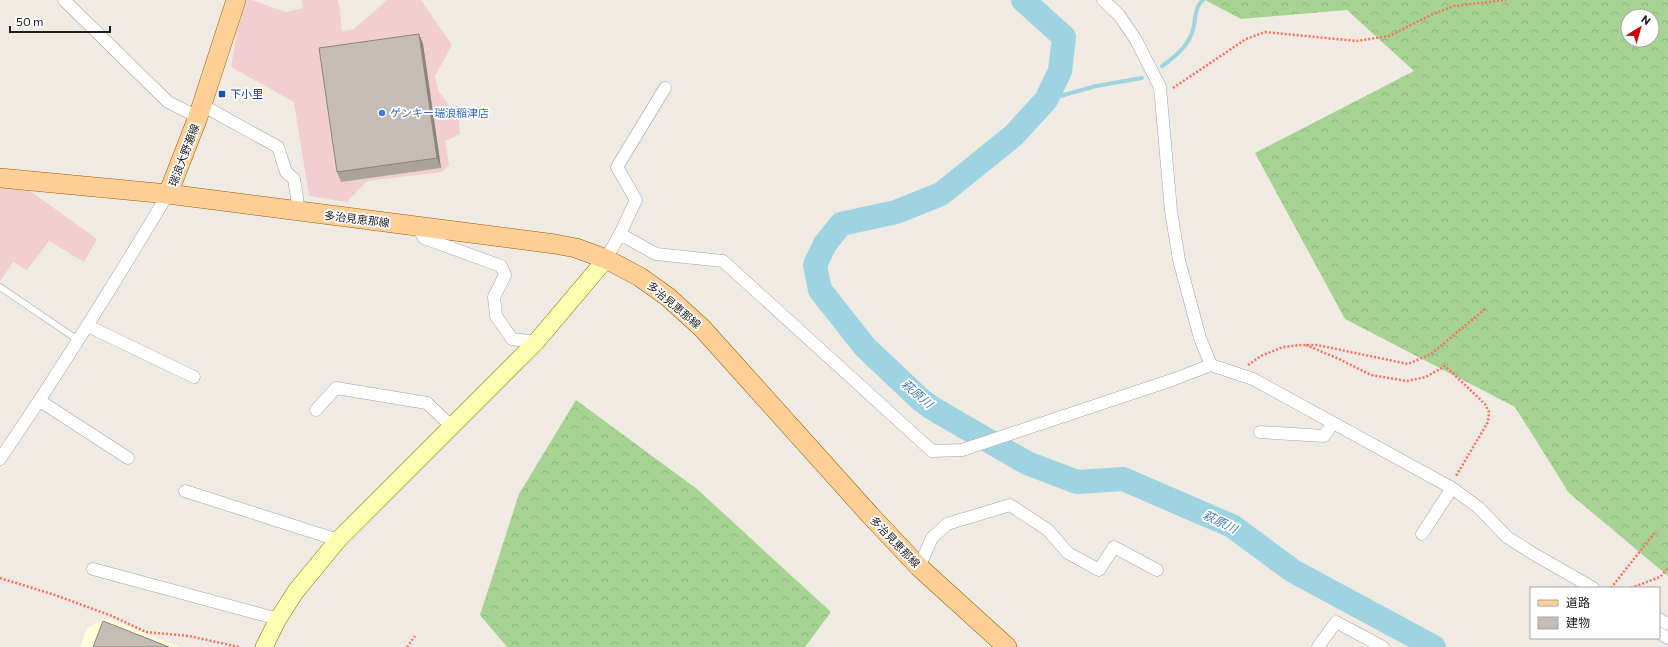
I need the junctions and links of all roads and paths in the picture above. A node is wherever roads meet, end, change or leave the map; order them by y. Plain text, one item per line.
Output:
1 (64, 0) edge
2 (236, 0) edge
3 (1103, 0) edge
4 (1506, 0) edge
5 (665, 88) dead end
6 (1161, 96) junction
7 (200, 111) junction
8 (0, 178) edge
9 (168, 194) junction
10 (298, 211) junction
11 (417, 226) junction
12 (620, 234) junction
13 (606, 259) junction
14 (0, 286) edge
15 (1485, 309) dead end
16 (88, 326) junction
17 (78, 340) junction
18 (536, 342) junction
19 (1306, 345) junction
20 (1211, 365) junction
21 (1234, 374) junction
22 (194, 377) dead end
23 (40, 401) junction
24 (316, 410) dead end
25 (1333, 423) junction
26 (451, 426) junction
27 (1260, 432) dead end
28 (128, 458) dead end
29 (0, 459) edge
30 (1451, 487) junction
31 (185, 491) dead end
32 (1656, 531) dead end
33 (1422, 534) dead end
34 (338, 540) junction
35 (919, 567) junction
36 (1668, 568) edge
37 (93, 569) dead end
38 (1157, 570) dead end
39 (0, 578) edge
40 (1591, 587) edge
41 (1612, 587) edge
42 (1634, 587) edge
43 (278, 619) junction
44 (415, 636) dead end
45 (239, 647) edge
46 (264, 647) edge
47 (407, 647) edge
48 (1007, 647) edge
49 (1318, 647) edge
50 (1383, 647) edge

1 - 7 street
2 - 7 main road, 瑞浪大野瀬線
3 - 6 street
4 - 6 path
5 - 12 street
6 - 20 street
7 - 9 main road, 瑞浪大野瀬線
7 - 10 street
8 - 9 main road, 瑞浪大野瀬線
9 - 10 main road, 多治見恵那線
9 - 16 street
10 - 11 main road, 多治見恵那線
11 - 13 main road, 多治見恵那線
11 - 18 street
12 - 13 street
12 - 20 street
13 - 18 street
13 - 35 main road, 多治見恵那線
14 - 17 lane
15 - 19 path
16 - 17 street
16 - 22 street
17 - 23 street
18 - 26 street
19 - 21 path
19 - 30 path
20 - 21 street
21 - 25 street
23 - 28 street
23 - 29 street
24 - 26 street
25 - 27 street
25 - 30 street
26 - 34 street
30 - 33 street
30 - 40 street
31 - 34 street
32 - 41 path
34 - 43 street
35 - 38 street
35 - 48 main road, 多治見恵那線
36 - 42 path
37 - 43 street
39 - 45 path
43 - 46 street
44 - 47 path
49 - 50 street

